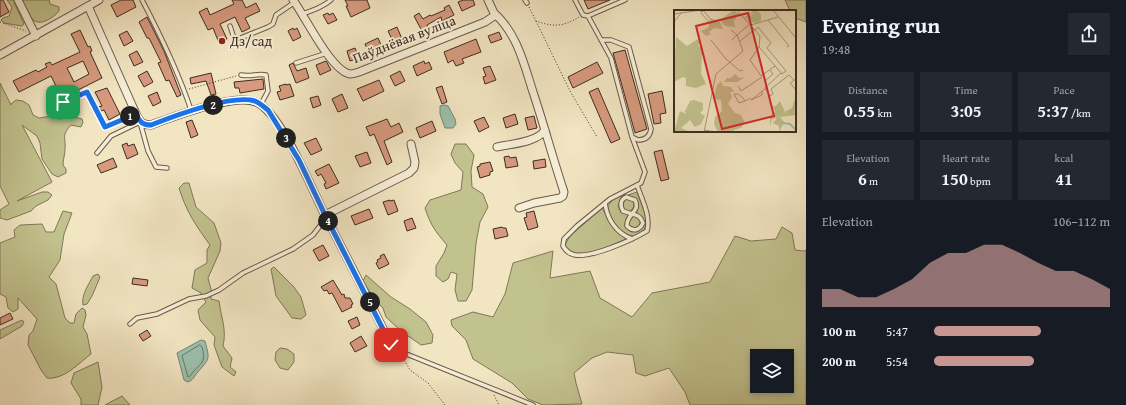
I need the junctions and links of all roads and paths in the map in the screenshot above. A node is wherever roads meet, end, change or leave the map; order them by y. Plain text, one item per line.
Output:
1 (18, 0) edge
2 (98, 0) edge
3 (142, 0) edge
4 (331, 0) edge
5 (488, 0) edge
6 (575, 0) edge
7 (625, 0) edge
8 (294, 1) edge
9 (526, 2) edge
10 (88, 6) junction
11 (494, 13) junction
12 (302, 14) junction
13 (583, 15) junction
14 (588, 16) junction
15 (536, 21) junction
16 (0, 22) edge
17 (230, 26) dead end
18 (36, 36) junction
19 (601, 40) junction
20 (327, 53) junction
21 (0, 55) edge
22 (296, 63) dead end
23 (241, 75) joint
24 (185, 91) junction
25 (63, 102) dead end
26 (261, 104) junction
27 (191, 110) junction
28 (136, 114) junction
29 (140, 122) junction
30 (545, 130) junction
31 (597, 137) dead end
32 (632, 137) junction
33 (411, 144) dead end
34 (497, 147) dead end
35 (97, 153) dead end
36 (167, 168) dead end
37 (637, 185) junction
38 (624, 192) junction
39 (626, 197) junction
40 (605, 203) junction
41 (519, 208) dead end
42 (632, 214) junction
43 (325, 215) junction
44 (632, 239) junction
45 (130, 324) dead end
46 (391, 345) joint
47 (404, 353) junction
48 (492, 388) junction
49 (444, 405) edge
50 (499, 405) edge
51 (533, 405) edge

1 - 18 street
2 - 10 street
3 - 24 lane
4 - 12 lane
5 - 11 street
6 - 13 lane
7 - 14 lane
8 - 12 street, Паўднёвая вуліца
8 - 17 lane
9 - 15 path
10 - 18 street
10 - 28 street
11 - 20 street, Паўднёвая вуліца
11 - 30 street
12 - 20 street, Паўднёвая вуліца
13 - 14 lane
13 - 15 path
14 - 19 lane
15 - 31 path
16 - 18 path
18 - 21 street
19 - 32 lane
19 - 32 lane
20 - 22 lane
23 - 24 path
23 - 26 lane
24 - 27 lane
25 - 28 lane
26 - 27 street
26 - 43 street
27 - 29 street
28 - 29 street
29 - 35 lane
29 - 36 lane
30 - 34 street
30 - 41 street
32 - 37 lane
33 - 43 street
37 - 38 lane
37 - 44 lane
38 - 39 lane
38 - 40 lane
39 - 42 lane
39 - 42 lane
40 - 44 lane
40 - 44 lane
42 - 42 lane
43 - 45 lane
43 - 46 street
46 - 47 lane
47 - 48 lane
47 - 49 path
48 - 50 path
48 - 51 lane

